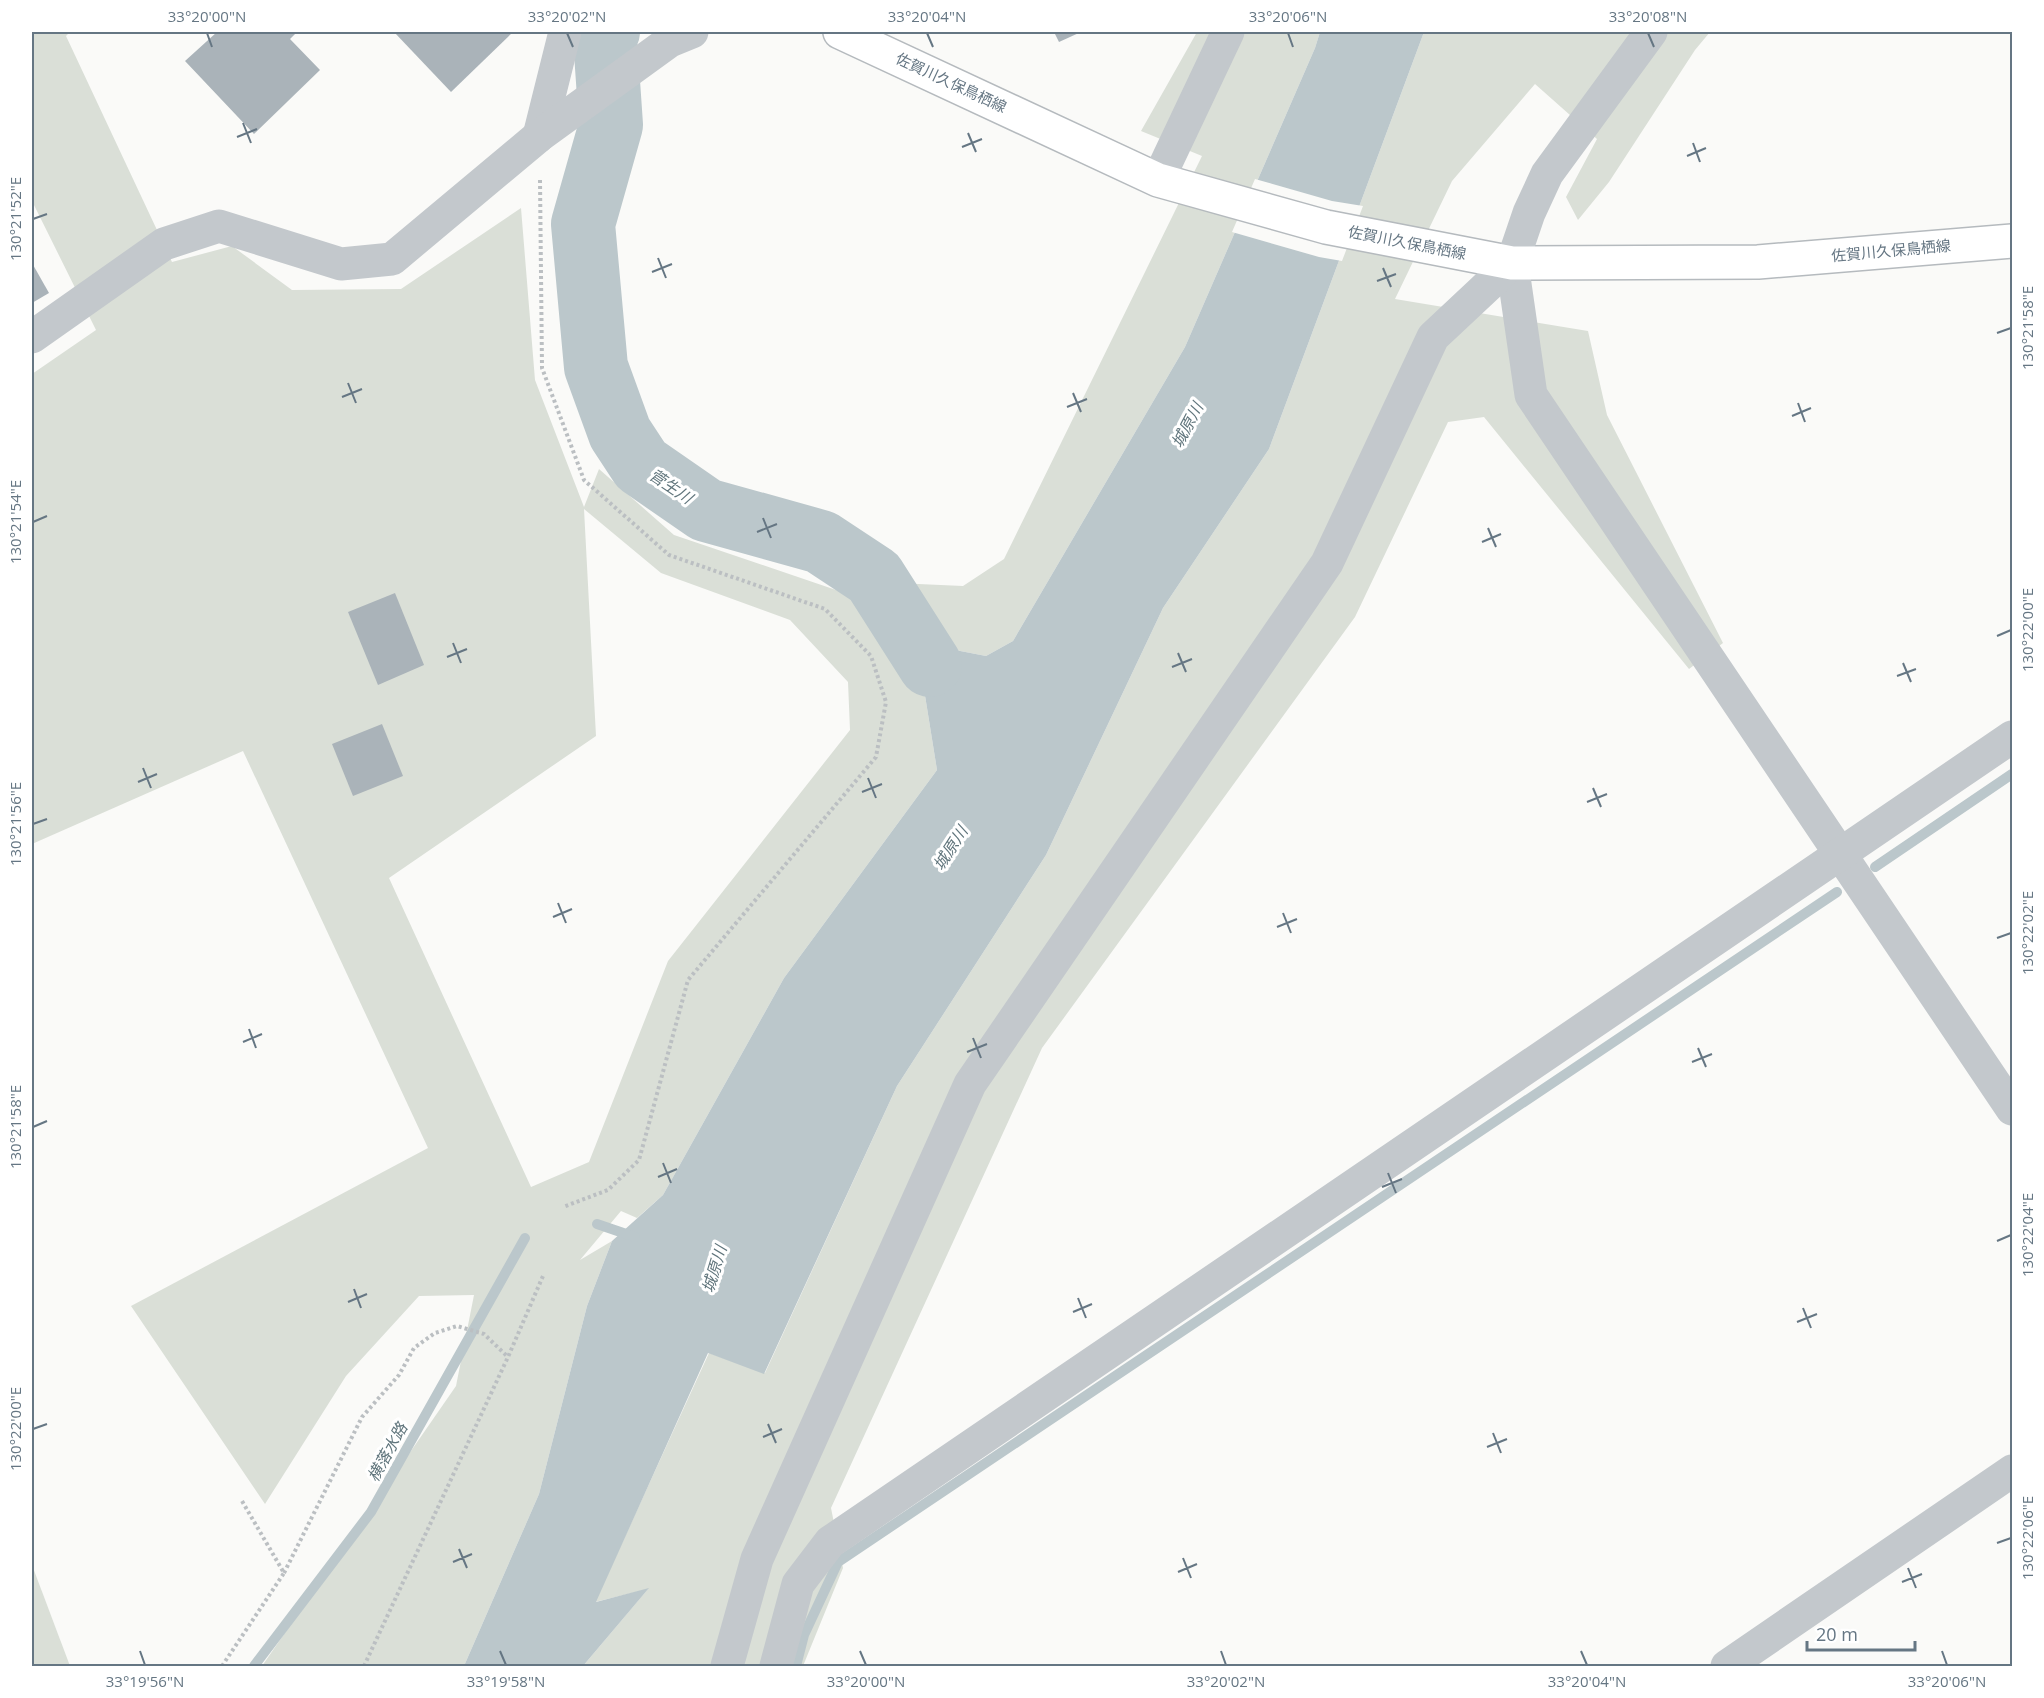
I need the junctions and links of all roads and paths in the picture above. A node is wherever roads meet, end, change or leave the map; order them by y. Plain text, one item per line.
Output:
1 (565, 32) edge
2 (840, 32) edge
3 (1228, 32) edge
4 (1651, 32) edge
5 (681, 36) edge
6 (539, 136) junction
7 (1158, 180) junction
8 (2013, 241) edge
9 (1512, 263) junction
10 (32, 337) edge
11 (2013, 738) edge
12 (1840, 854) junction
13 (2013, 1109) edge
14 (563, 1207) dead end
15 (543, 1276) dead end
16 (508, 1357) junction
17 (2013, 1471) edge
18 (242, 1501) dead end
19 (284, 1573) junction
20 (222, 1666) edge
21 (364, 1666) edge
22 (727, 1666) edge
23 (776, 1666) edge
24 (1727, 1666) edge

1 - 6 street
2 - 7 main road, 佐賀川久保鳥栖線
3 - 7 street
4 - 9 street
5 - 6 street
6 - 10 street
6 - 14 path
7 - 9 main road, 佐賀川久保鳥栖線
8 - 9 main road, 佐賀川久保鳥栖線
9 - 12 street
9 - 22 street
11 - 12 street
12 - 13 street
12 - 23 street
15 - 16 path
16 - 19 path
16 - 21 path
17 - 24 street
18 - 19 path
19 - 20 path

